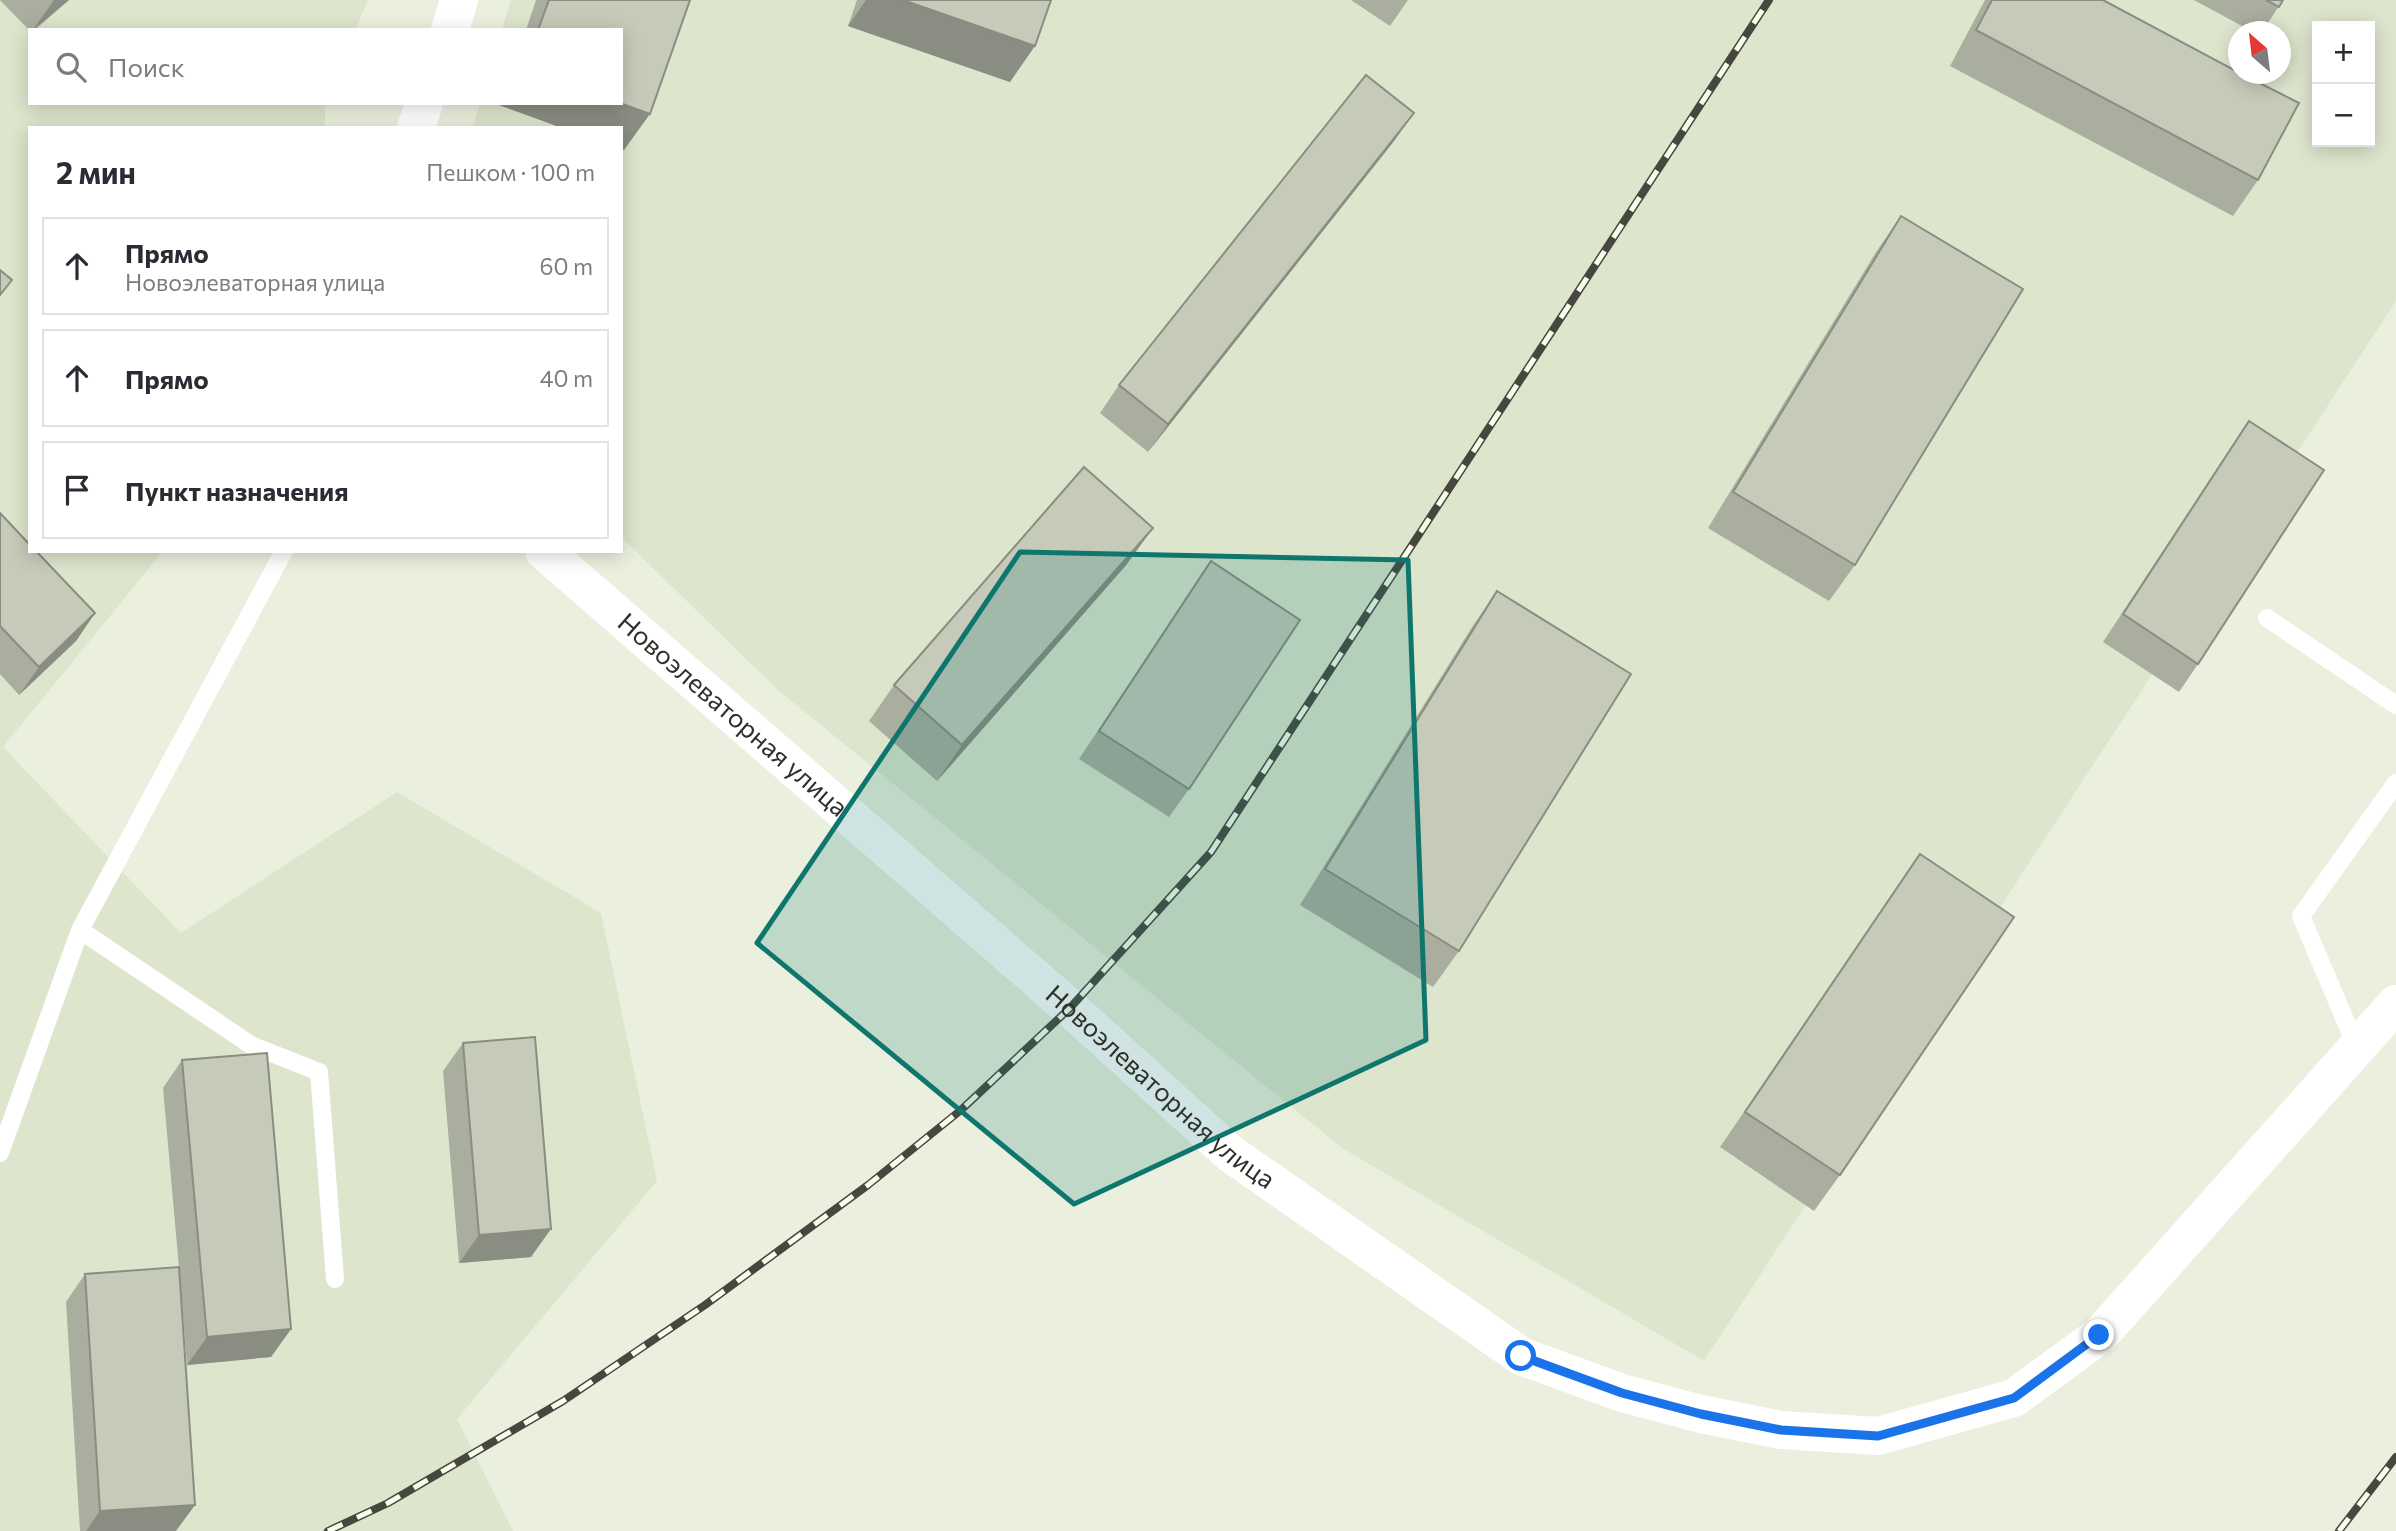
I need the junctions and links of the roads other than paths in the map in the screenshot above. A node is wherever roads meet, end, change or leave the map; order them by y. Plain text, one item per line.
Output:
1 (460, 0) edge
2 (451, 28) edge
3 (423, 105) edge
4 (417, 126) edge
5 (283, 553) edge
6 (546, 553) edge
7 (2267, 618) dead end
8 (2396, 705) edge
9 (2396, 783) edge
10 (80, 930) junction
11 (2396, 1004) edge
12 (2357, 1048) junction
13 (0, 1153) edge
14 (335, 1279) dead end

1 - 2 street
3 - 4 street
5 - 10 lane
6 - 12 street, Новоэлеваторная улица
7 - 8 lane
9 - 12 lane
10 - 13 lane
10 - 14 lane
11 - 12 street, Новоэлеваторная улица

